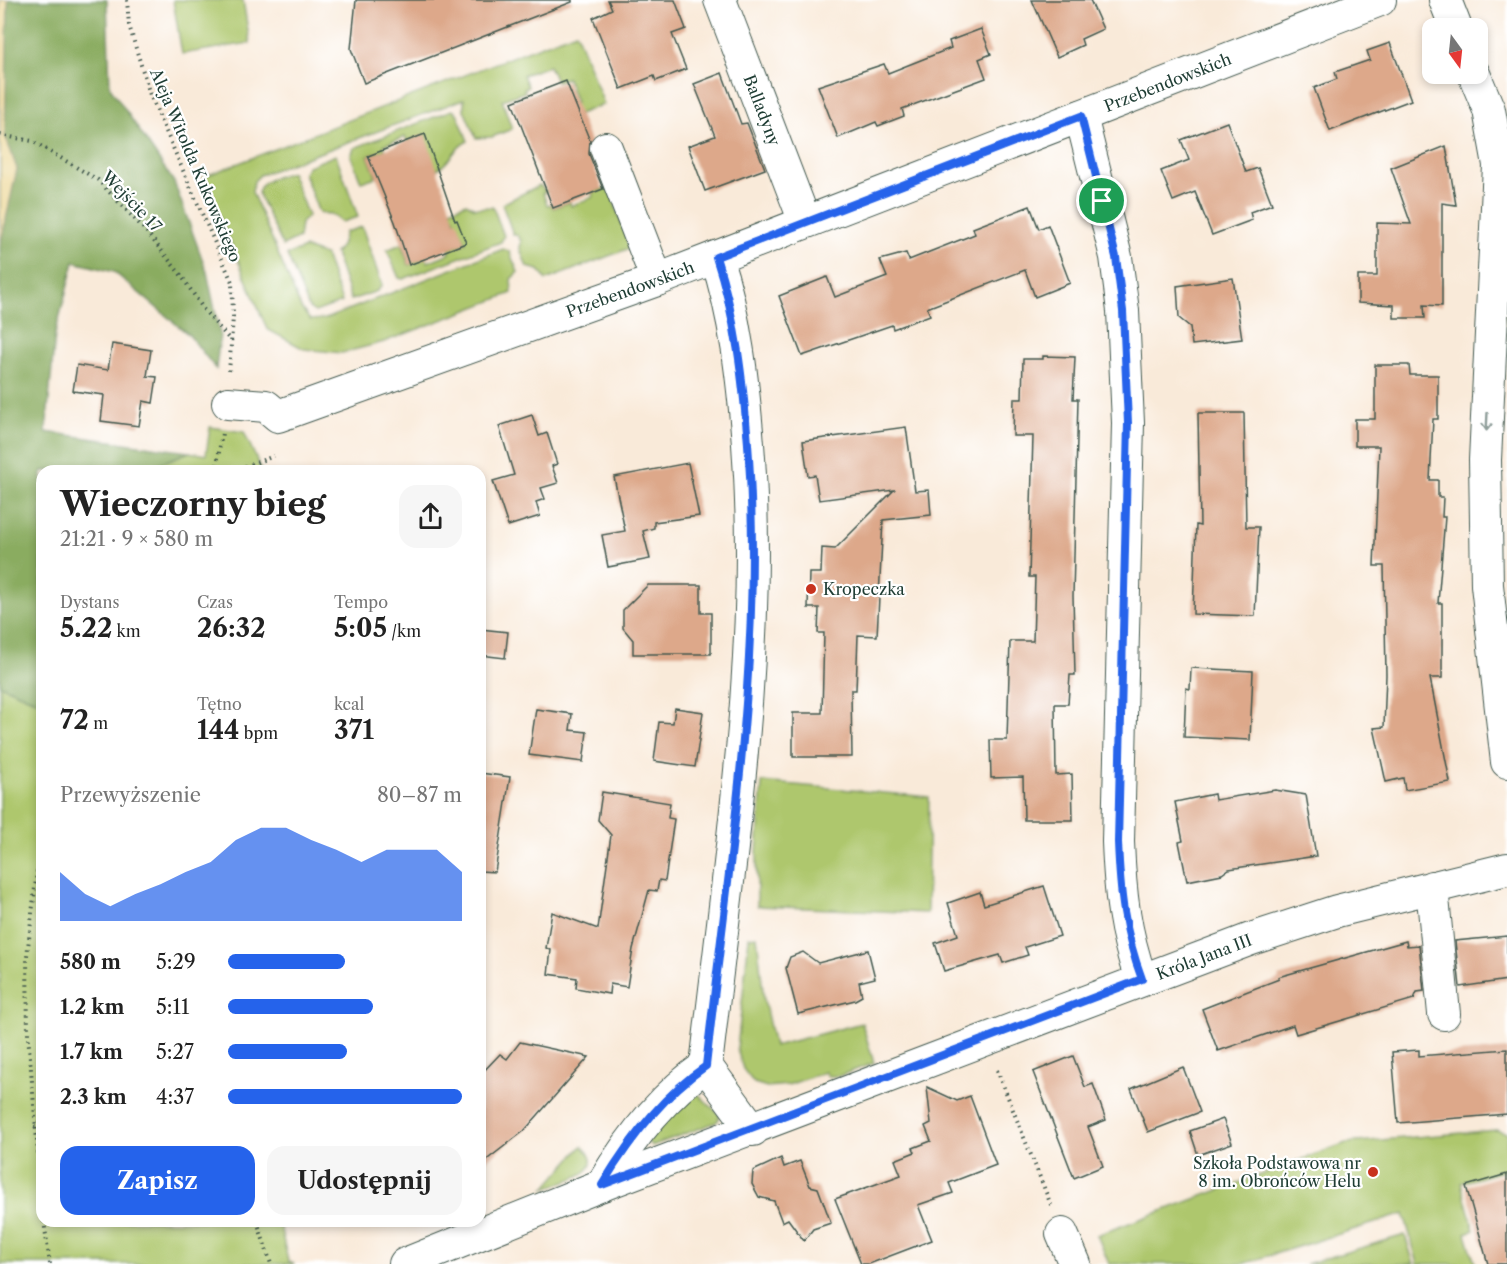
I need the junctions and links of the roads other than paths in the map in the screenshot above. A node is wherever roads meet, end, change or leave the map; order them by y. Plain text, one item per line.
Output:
1 (720, 0) edge
2 (1380, 0) edge
3 (1445, 0) edge
4 (1452, 18) edge
5 (1478, 84) edge
6 (1081, 116) junction
7 (606, 148) dead end
8 (805, 222) junction
9 (716, 257) junction
10 (657, 280) junction
11 (228, 403) dead end
12 (1507, 762) edge
13 (1507, 869) edge
14 (1431, 888) junction
15 (1142, 979) junction
16 (1444, 1014) dead end
17 (706, 1066) junction
18 (753, 1130) junction
19 (602, 1185) junction
20 (1062, 1234) road end
21 (405, 1264) edge
22 (1075, 1264) edge

1 - 8 street, Balladyny
2 - 6 street, Przebendowskich
3 - 4 street
5 -> 12 street
6 - 8 street, Przebendowskich
6 - 15 street
7 - 10 street
8 - 9 street, Przebendowskich
9 - 10 street, Przebendowskich
9 - 17 street
10 - 11 street, Przebendowskich
13 - 14 street, Króla Jana III
14 - 15 street, Króla Jana III
14 - 16 street
15 - 18 street, Króla Jana III
17 - 18 street
17 - 19 street
18 - 19 street, Króla Jana III
19 - 21 street, Króla Jana III
20 - 22 street

